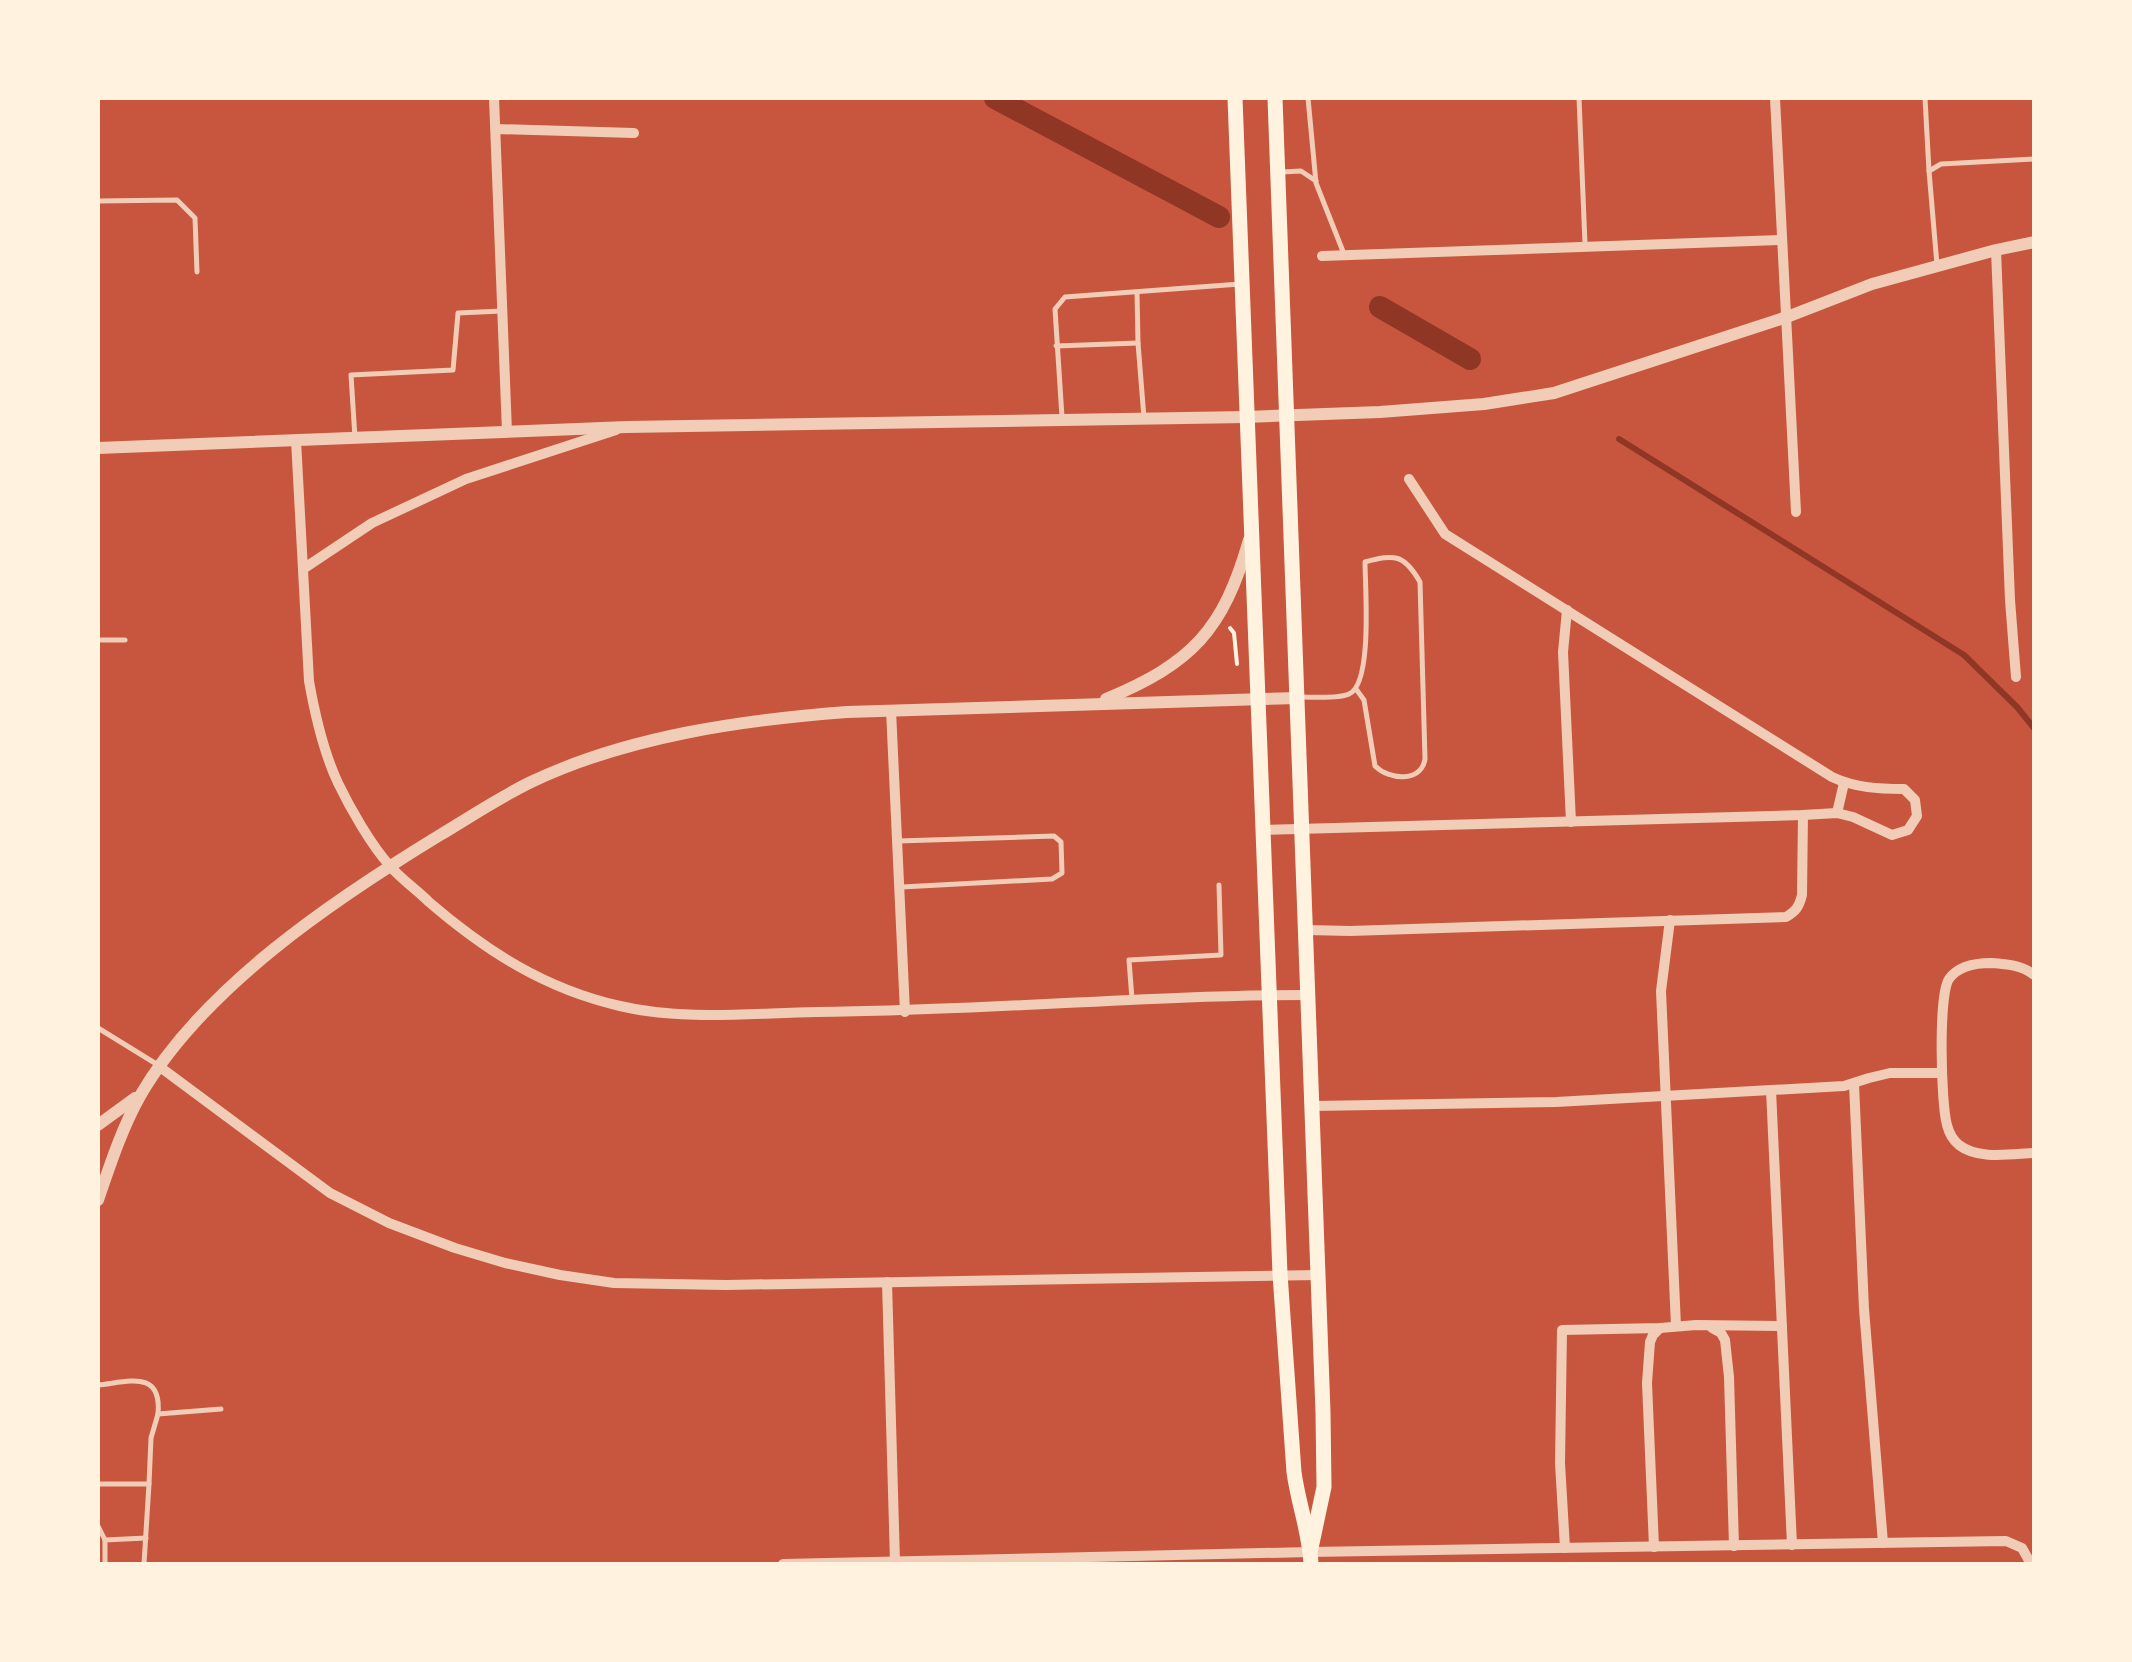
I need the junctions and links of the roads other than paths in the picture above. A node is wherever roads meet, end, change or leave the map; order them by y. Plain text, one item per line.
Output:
1 (494, 98) edge
2 (1235, 98) edge
3 (1275, 98) edge
4 (1308, 98) edge
5 (1579, 98) edge
6 (1775, 98) edge
7 (1925, 98) edge
8 (496, 130) junction
9 (634, 132) dead end
10 (2034, 159) edge
11 (1929, 171) junction
12 (1278, 172) junction
13 (1316, 180) junction
14 (98, 201) edge
15 (1782, 240) junction
16 (2034, 242) edge
17 (1585, 247) junction
18 (1996, 250) junction
19 (1322, 256) dead end
20 (1344, 256) junction
21 (1937, 266) junction
22 (197, 272) dead end
23 (1242, 284) junction
24 (1137, 292) junction
25 (502, 311) junction
26 (1787, 317) junction
27 (1138, 343) junction
28 (1056, 346) junction
29 (1286, 414) junction
30 (1246, 416) junction
31 (1144, 418) junction
32 (1062, 420) junction
33 (627, 427) junction
34 (507, 432) junction
35 (355, 438) junction
36 (296, 440) junction
37 (98, 448) edge
38 (1410, 479) dead end
39 (1796, 512) dead end
40 (1252, 533) junction
41 (303, 569) junction
42 (1567, 610) junction
43 (98, 640) edge
44 (125, 640) dead end
45 (2016, 676) dead end
46 (1356, 689) junction
47 (1298, 698) junction
48 (1258, 699) junction
49 (1096, 704) junction
50 (891, 710) junction
51 (1844, 782) junction
52 (1837, 813) junction
53 (1803, 814) junction
54 (1571, 822) junction
55 (1302, 829) junction
56 (1263, 830) junction
57 (897, 841) junction
58 (390, 866) junction
59 (1219, 885) dead end
60 (899, 887) junction
61 (1670, 920) junction
62 (1307, 930) junction
63 (2034, 975) edge
64 (1269, 996) junction
65 (1309, 996) junction
66 (1132, 1002) junction
67 (905, 1012) junction
68 (98, 1028) edge
69 (160, 1067) junction
70 (1942, 1073) junction
71 (1854, 1084) junction
72 (1771, 1090) junction
73 (142, 1093) junction
74 (1665, 1095) junction
75 (1313, 1106) junction
76 (98, 1125) edge
77 (115, 1151) junction
78 (2034, 1153) edge
79 (98, 1160) edge
80 (98, 1200) edge
81 (1280, 1274) junction
82 (1319, 1276) junction
83 (887, 1282) junction
84 (1676, 1326) junction
85 (1782, 1326) junction
86 (1709, 1327) junction
87 (1660, 1328) junction
88 (98, 1385) edge
89 (220, 1408) dead end
90 (158, 1414) junction
91 (98, 1484) edge
92 (149, 1484) junction
93 (98, 1526) edge
94 (146, 1538) junction
95 (105, 1540) junction
96 (1883, 1543) junction
97 (1792, 1545) junction
98 (1734, 1546) junction
99 (1654, 1547) junction
100 (1565, 1548) junction
101 (1310, 1558) edge
102 (1149, 1560) edge
103 (1214, 1560) edge
104 (1112, 1561) edge
105 (895, 1562) junction
106 (1049, 1562) edge
107 (105, 1564) edge
108 (144, 1564) edge
109 (784, 1564) edge
110 (856, 1564) edge
111 (2032, 1564) edge

1 - 8 street
2 - 23 main road
3 - 12 main road
4 - 13 lane
5 - 17 lane
6 - 15 street
7 - 11 lane
8 - 9 street
8 - 25 street
10 - 11 lane
11 - 21 lane
12 - 13 lane
12 - 29 main road
13 - 20 lane
14 - 22 lane
15 - 17 street
15 - 26 street
16 - 18 street
17 - 20 street
18 - 21 street
18 - 45 street
19 - 20 street
21 - 26 street
23 - 24 lane
23 - 30 main road
24 - 27 lane
24 - 28 lane
25 - 34 street
25 - 35 lane
26 - 29 street
26 - 39 street
27 - 28 lane
27 - 31 lane
28 - 32 lane
29 - 30 street
29 - 47 main road
30 - 31 street
30 - 40 main road
31 - 32 street
32 - 33 street
33 - 34 street
33 - 41 street
34 - 35 street
35 - 36 street
36 - 37 street
36 - 41 street
38 - 42 street
40 - 48 main road
40 - 49 street
41 - 58 street
42 - 51 street
42 - 54 street
43 - 44 lane
46 - 46 lane
46 - 47 lane
47 - 48 street
47 - 55 main road
48 - 49 street
48 - 56 main road
49 - 50 street
50 - 57 street
50 - 58 street
51 - 52 street
51 - 52 street
52 - 53 street
53 - 54 street
53 - 61 street
54 - 55 street
55 - 56 street
55 - 62 main road
56 - 64 main road
57 - 60 street
57 - 60 lane
58 - 67 street
58 - 69 street
59 - 66 lane
60 - 67 street
61 - 62 street
61 - 74 street
62 - 65 main road
63 - 70 street
64 - 65 street
64 - 66 street
64 - 81 main road
65 - 75 main road
66 - 67 street
68 - 69 lane
69 - 73 street
69 - 83 street
70 - 71 street
70 - 78 street
71 - 72 street
71 - 96 street
72 - 74 street
72 - 85 street
73 - 76 street
73 - 77 street
74 - 75 street
74 - 84 street
75 - 82 main road
77 - 79 street
77 - 80 street
81 - 82 street
81 - 83 street
81 - 101 main road
82 - 101 main road
83 - 105 street
84 - 86 street
84 - 87 street
85 - 86 street
85 - 97 street
86 - 98 street
87 - 99 street
87 - 100 street
88 - 90 lane
89 - 90 lane
90 - 92 lane
91 - 92 lane
92 - 94 lane
93 - 95 lane
94 - 95 lane
94 - 108 lane
95 - 107 lane
96 - 97 street
96 - 111 street
97 - 98 street
98 - 99 street
99 - 100 street
100 - 101 street
101 - 103 street
102 - 103 street
102 - 104 street
104 - 106 street
105 - 106 street
105 - 110 street
109 - 110 street

